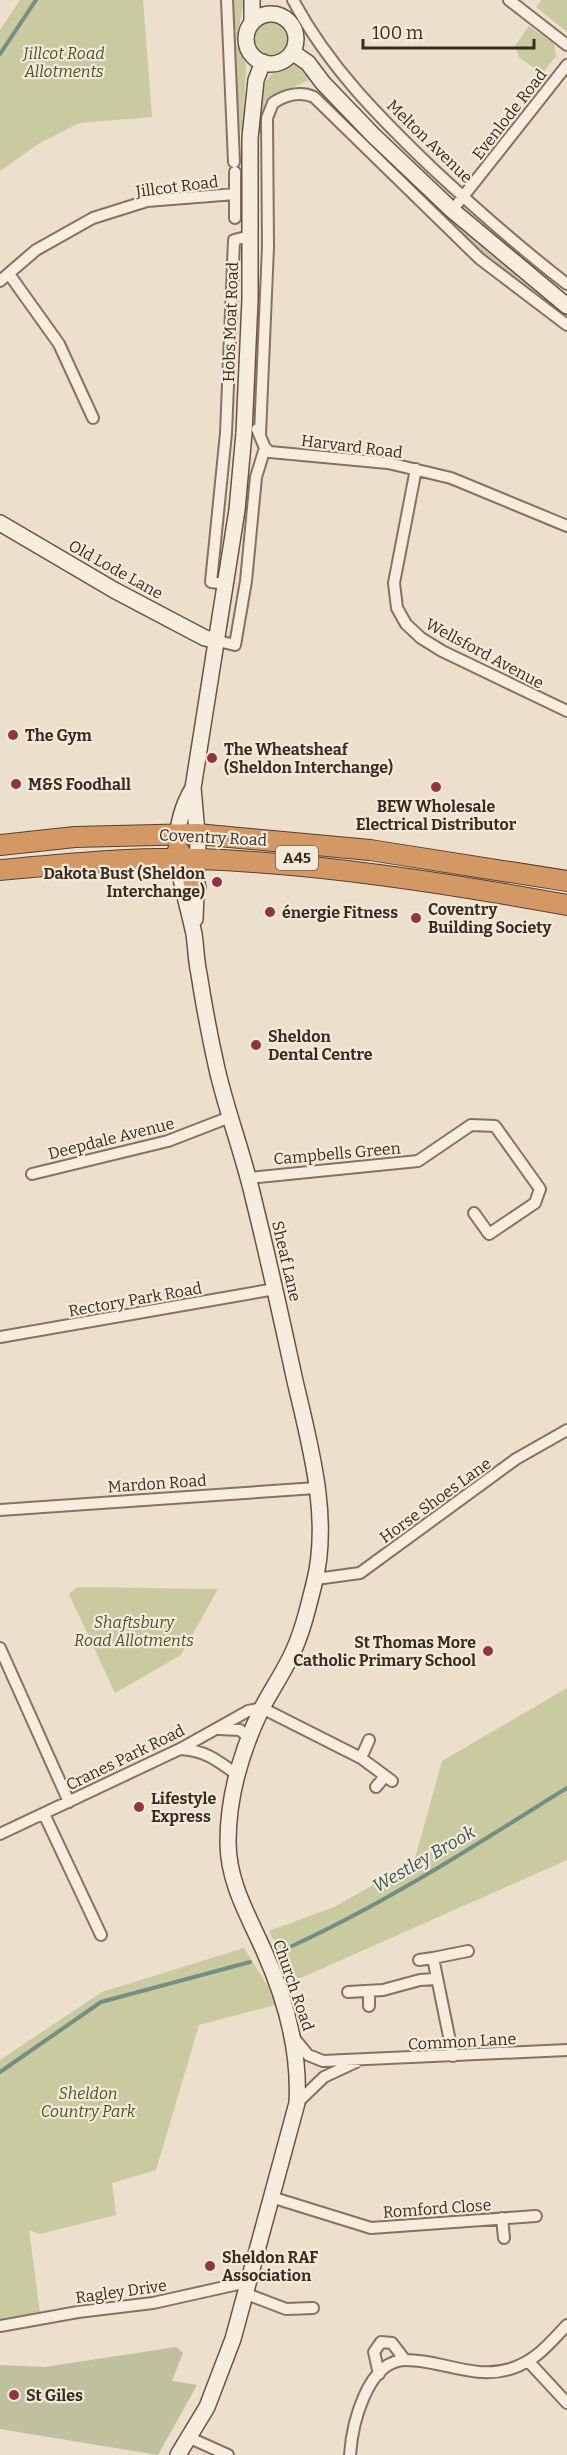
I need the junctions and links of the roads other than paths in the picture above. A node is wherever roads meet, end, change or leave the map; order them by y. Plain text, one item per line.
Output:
1 (227, 0) edge
2 (252, 0) edge
3 (268, 0) edge
4 (293, 0) edge
5 (509, 0) edge
6 (277, 15) junction
7 (252, 23) junction
8 (567, 45) edge
9 (292, 52) junction
10 (263, 62) junction
11 (567, 65) edge
12 (323, 83) junction
13 (307, 94) junction
14 (235, 194) junction
15 (462, 197) junction
16 (452, 210) junction
17 (235, 218) dead end
18 (250, 236) junction
19 (9, 274) junction
20 (0, 281) edge
21 (567, 284) edge
22 (567, 306) edge
23 (567, 325) edge
24 (93, 418) dead end
25 (244, 426) junction
26 (260, 434) junction
27 (265, 448) junction
28 (416, 469) junction
29 (240, 477) junction
30 (256, 477) junction
31 (0, 523) edge
32 (567, 526) edge
33 (227, 584) junction
34 (218, 641) junction
35 (567, 711) edge
36 (193, 788) junction
37 (187, 845) junction
38 (2, 850) edge
39 (67, 864) junction
40 (0, 870) edge
41 (567, 881) edge
42 (189, 889) joint
43 (567, 905) edge
44 (230, 1117) junction
45 (32, 1174) dead end
46 (249, 1178) junction
47 (474, 1213) dead end
48 (275, 1289) junction
49 (0, 1337) edge
50 (567, 1430) edge
51 (316, 1488) junction
52 (0, 1510) edge
53 (316, 1579) junction
54 (311, 1599) joint
55 (0, 1648) edge
56 (262, 1708) junction
57 (210, 1730) junction
58 (249, 1738) junction
59 (369, 1740) dead end
60 (180, 1749) junction
61 (361, 1758) junction
62 (236, 1774) junction
63 (376, 1787) dead end
64 (69, 1802) junction
65 (44, 1814) junction
66 (0, 1834) edge
67 (101, 1935) dead end
68 (468, 1951) dead end
69 (433, 1958) junction
70 (419, 1960) dead end
71 (435, 1979) junction
72 (348, 1992) dead end
73 (369, 1992) junction
74 (369, 2006) dead end
75 (294, 2038) junction
76 (567, 2050) edge
77 (453, 2056) junction
78 (358, 2060) junction
79 (297, 2103) junction
80 (271, 2197) junction
81 (536, 2216) dead end
82 (502, 2218) junction
83 (504, 2238) dead end
84 (245, 2287) junction
85 (313, 2308) dead end
86 (567, 2325) edge
87 (0, 2326) edge
88 (405, 2360) junction
89 (529, 2362) junction
90 (379, 2374) junction
91 (567, 2403) edge
92 (190, 2438) junction
93 (178, 2455) edge
94 (228, 2455) edge
95 (350, 2455) edge

1 - 14 street
2 - 7 street
3 - 6 street
4 - 15 street, Melton Avenue
5 - 8 street
6 - 7 street
6 - 9 street
7 - 10 street
9 - 10 street
9 - 12 street
10 - 18 street, Hobs Moat Road
11 - 15 street, Evenlode Road
12 - 13 street
12 - 16 street
13 - 23 street
13 - 26 street
14 - 17 street
14 - 19 street, Jillcot Road
15 - 16 street, Evenlode Road
15 - 21 street, Melton Avenue
16 - 22 street
18 - 25 street, Hobs Moat Road
18 - 33 street, Hobs Moat Road
19 - 20 street, Jillcot Road
19 - 24 street
25 - 26 street
25 - 29 street, Hobs Moat Road
26 - 27 street
27 - 28 street, Harvard Road
27 - 30 street
28 - 32 street, Harvard Road
28 - 35 street, Wellsford Avenue
29 - 30 street
29 - 33 street, Hobs Moat Road
30 - 34 street
31 - 34 street, Old Lode Lane
33 - 34 street, Hobs Moat Road
34 - 36 street, Hobs Moat Road
36 - 37 street, Hobs Moat Road
36 - 37 street, Hobs Moat Road
37 - 38 highway, Coventry Road / A45
37 - 39 highway, Coventry Road / A45
37 - 41 highway, Coventry Road / A45
37 - 42 highway
37 - 43 highway, A45
38 - 39 highway
39 - 40 highway, Coventry Road / A45
42 - 44 street, Sheaf Lane
44 - 45 street, Deepdale Avenue
44 - 46 street, Sheaf Lane
46 - 47 street, Campbells Green
46 - 48 street, Sheaf Lane
48 - 49 street, Rectory Park Road
48 - 51 street, Sheaf Lane
50 - 53 street, Horse Shoes Lane
51 - 52 street, Mardon Road
51 - 53 street, Sheaf Lane
53 - 54 street, Sheaf Lane
54 - 56 street, Church Road
55 - 64 street
56 - 57 street, Cranes Park Road
56 - 58 street, Church Road
56 - 61 street
57 - 58 street
57 - 60 street, Cranes Park Road
58 - 62 street, Church Road
59 - 61 street
60 - 62 street
60 - 64 street, Cranes Park Road
61 - 63 street
62 - 75 street, Church Road
64 - 65 street, Cranes Park Road
65 - 66 street, Cranes Park Road
65 - 67 street
68 - 69 street
69 - 70 street
69 - 71 street
71 - 73 street
71 - 77 street
72 - 73 street
73 - 74 street
75 - 78 street, Common Lane
75 - 79 street, Church Road
76 - 77 street, Common Lane
77 - 78 street, Common Lane
78 - 79 street, Common Lane
79 - 80 street, Church Road
80 - 82 street, Romford Close
80 - 84 street, Church Road
81 - 82 street, Romford Close
82 - 83 street, Romford Close
84 - 85 street
84 - 87 street, Ragley Drive
84 - 92 street, Church Road
86 - 89 street
88 - 89 street
88 - 90 street
88 - 90 street
89 - 91 street
90 - 95 street
92 - 93 street, Church Road
92 - 94 street

